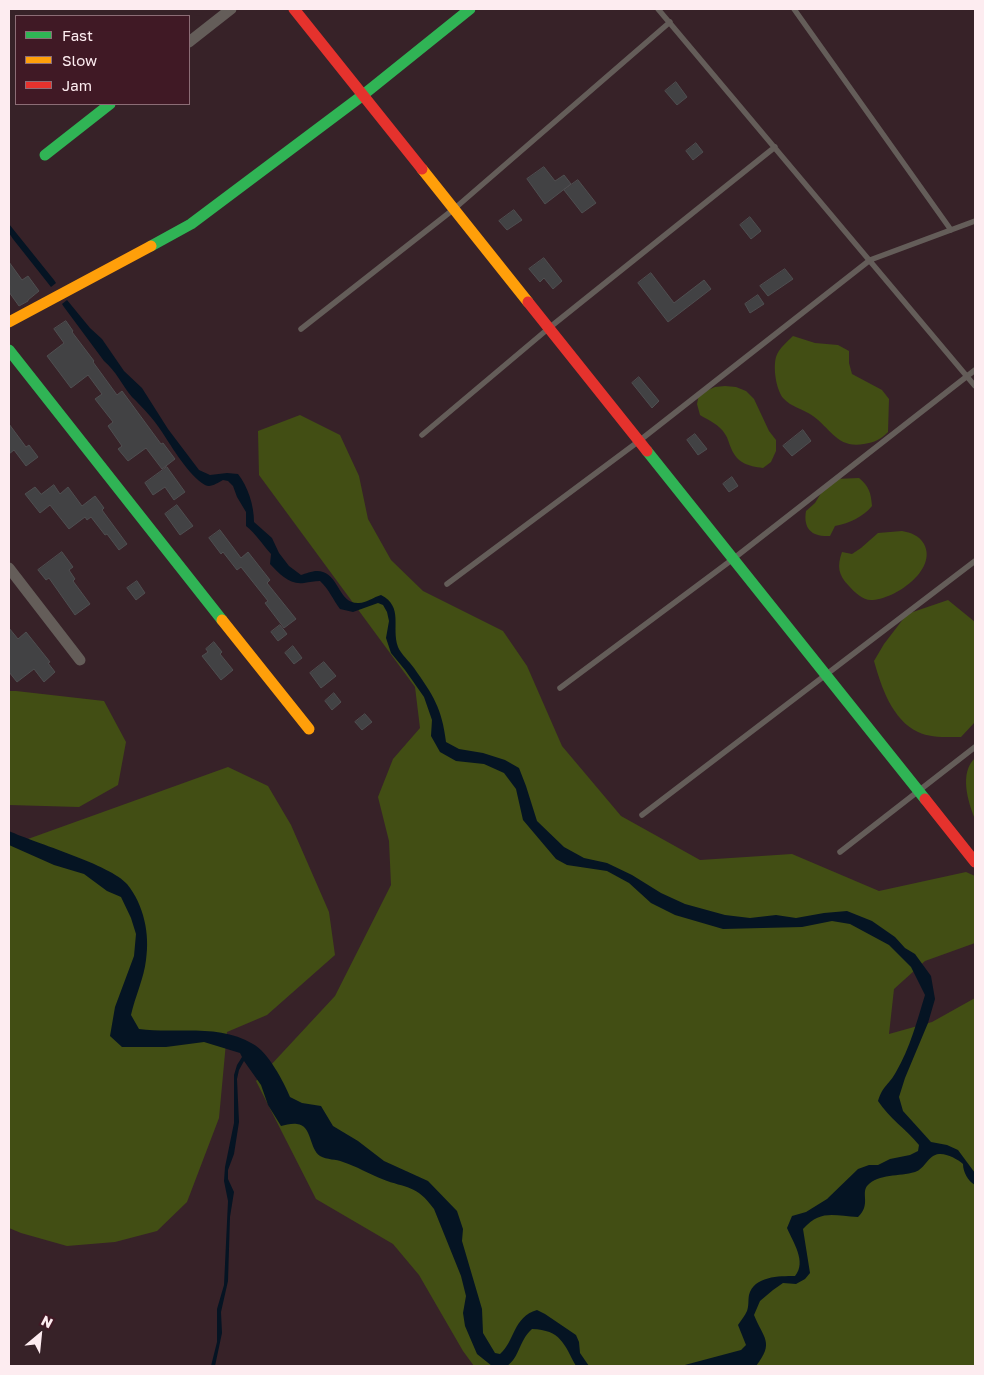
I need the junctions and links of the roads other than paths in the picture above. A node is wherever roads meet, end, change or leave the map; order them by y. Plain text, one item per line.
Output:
1 (231, 9) edge
2 (294, 9) edge
3 (470, 9) edge
4 (658, 9) edge
5 (794, 9) edge
6 (670, 22) junction
7 (190, 41) edge
8 (363, 95) junction
9 (109, 105) edge
10 (775, 147) junction
11 (45, 155) dead end
12 (454, 208) junction
13 (975, 221) edge
14 (951, 230) junction
15 (870, 260) junction
16 (9, 322) edge
17 (549, 328) junction
18 (301, 329) dead end
19 (9, 350) edge
20 (975, 370) edge
21 (967, 376) junction
22 (975, 386) edge
23 (422, 435) dead end
24 (639, 441) junction
25 (734, 559) junction
26 (975, 561) edge
27 (9, 568) edge
28 (447, 584) dead end
29 (80, 660) dead end
30 (826, 676) junction
31 (560, 688) dead end
32 (309, 729) dead end
33 (975, 747) edge
34 (918, 791) junction
35 (642, 815) dead end
36 (840, 852) dead end
37 (975, 862) edge

1 - 7 street
2 - 8 street
3 - 8 street
4 - 6 lane
5 - 14 lane
6 - 10 lane
6 - 12 lane
8 - 12 street
8 - 16 street
9 - 11 street
10 - 15 lane
10 - 17 lane
12 - 17 street
12 - 18 lane
13 - 14 lane
14 - 15 lane
15 - 21 lane
15 - 24 lane
17 - 23 lane
17 - 24 street
19 - 32 street
20 - 21 lane
21 - 22 lane
21 - 25 lane
24 - 25 street
24 - 28 lane
25 - 30 street
25 - 31 lane
26 - 30 lane
27 - 29 street
30 - 34 street
30 - 35 lane
33 - 34 lane
34 - 36 lane
34 - 37 street

